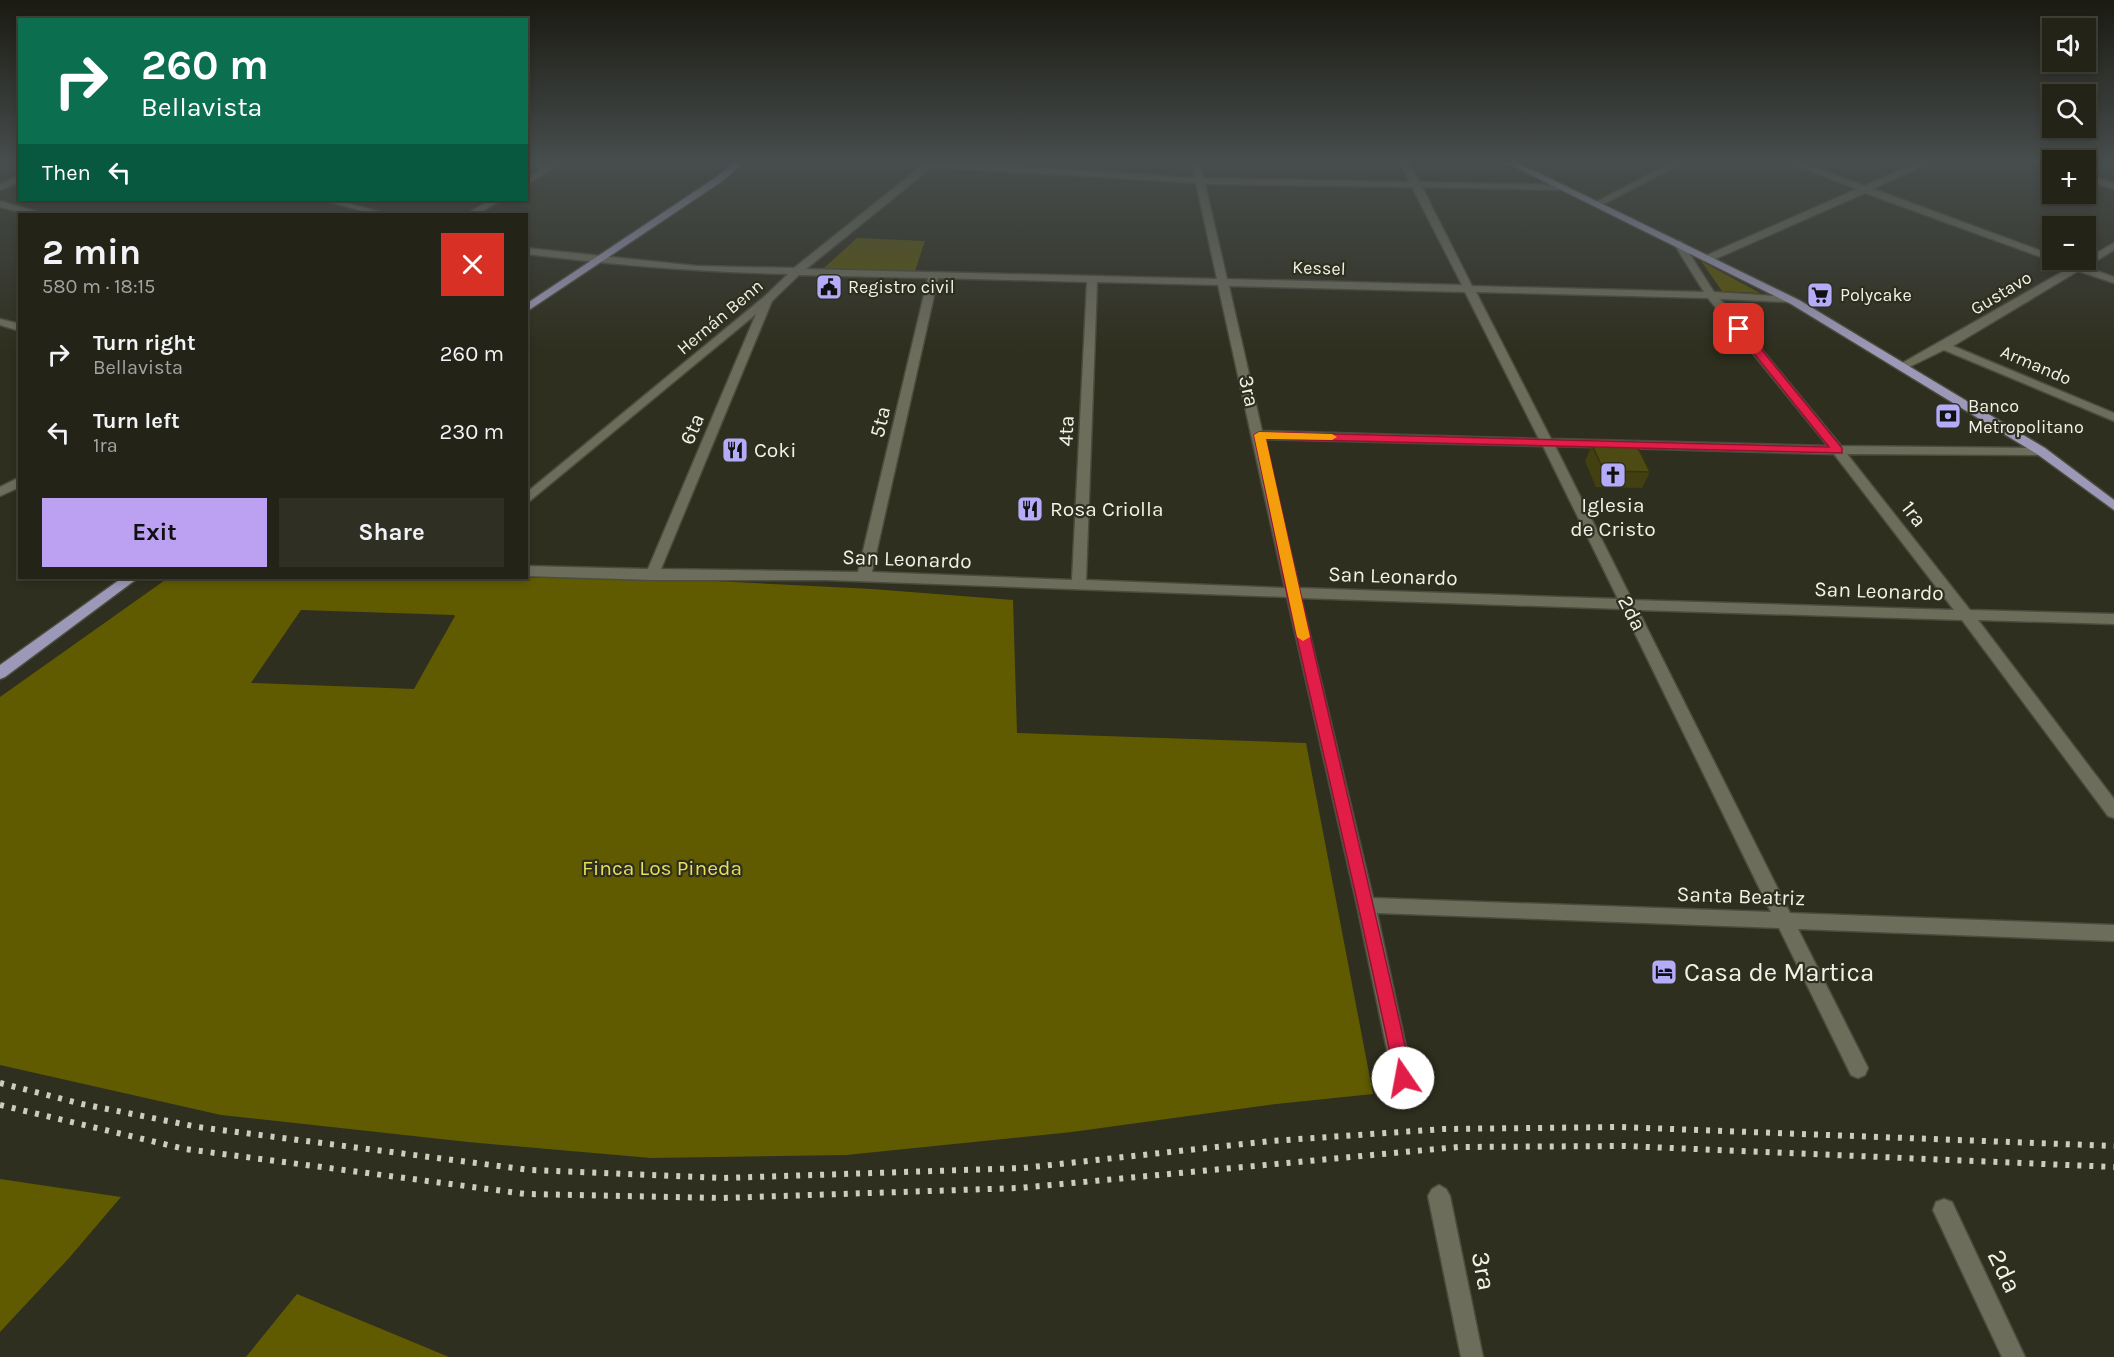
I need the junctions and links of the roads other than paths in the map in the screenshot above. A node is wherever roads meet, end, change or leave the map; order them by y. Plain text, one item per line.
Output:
1 (652, 223) edge
2 (856, 223) edge
3 (1210, 223) edge
4 (1433, 223) edge
5 (1637, 223) edge
6 (1787, 223) edge
7 (1957, 223) edge
8 (1679, 244) junction
9 (2114, 246) edge
10 (528, 251) edge
11 (2042, 255) edge
12 (2096, 256) edge
13 (1709, 258) junction
14 (597, 260) junction
15 (798, 270) junction
16 (2071, 270) edge
17 (2085, 270) edge
18 (934, 275) junction
19 (1092, 278) junction
20 (2114, 280) edge
21 (1223, 281) junction
22 (1468, 289) junction
23 (1711, 295) junction
24 (768, 299) junction
25 (1788, 299) junction
26 (528, 308) edge
27 (0, 321) edge
28 (18, 327) edge
29 (1944, 346) junction
30 (1904, 366) junction
31 (2114, 417) edge
32 (1259, 435) junction
33 (1547, 442) junction
34 (1838, 450) junction
35 (2041, 451) junction
36 (528, 498) edge
37 (2114, 506) edge
38 (528, 571) edge
39 (652, 575) junction
40 (864, 577) junction
41 (130, 579) edge
42 (1079, 586) junction
43 (1293, 594) junction
44 (1628, 605) junction
45 (1966, 615) junction
46 (2114, 619) edge
47 (0, 673) edge
48 (2114, 811) edge
49 (1366, 905) junction
50 (1787, 921) junction
51 (2114, 933) edge
52 (1858, 1068) dead end
53 (1403, 1078) dead end
54 (1440, 1196) dead end
55 (1944, 1210) dead end
56 (1472, 1357) edge
57 (2014, 1357) edge

1 - 14 main road
2 - 15 street, Hernán Benn
3 - 21 street, 3ra
4 - 22 street, 2da
5 - 8 main road
6 - 13 street
7 - 11 street
8 - 13 main road
8 - 23 street, 1ra
9 - 12 street, Gustavo
10 - 14 street, Kessel
13 - 25 main road
14 - 15 street, Kessel
14 - 26 main road
15 - 18 street, Kessel
15 - 24 street, Hernán Benn
16 - 29 street, Gustavo
17 - 20 street
18 - 19 street, Kessel
18 - 40 street, 5ta
19 - 21 street, Kessel
19 - 42 street, 4ta
21 - 22 street, Kessel
21 - 32 street, 3ra
22 - 23 street, Kessel
22 - 33 street, 2da
23 - 25 street, Kessel
23 - 34 street, 1ra
24 - 36 street, Hernán Benn
24 - 39 street, 6ta
25 - 30 main road
27 - 28 street
29 - 30 street, Gustavo
29 - 31 street, Armando
30 - 35 main road
32 - 33 street
32 - 43 street, 3ra
33 - 34 street
33 - 44 street, 2da
34 - 35 street
34 - 45 street, 1ra
35 - 37 main road
38 - 39 street, San Leonardo
39 - 40 street, San Leonardo
40 - 42 street, San Leonardo
41 - 47 main road
42 - 43 street, San Leonardo
43 - 44 street, San Leonardo
43 - 49 street, 3ra
44 - 45 street, San Leonardo
44 - 50 street, 2da
45 - 46 street, San Leonardo
45 - 48 street, 1ra
49 - 50 street, Santa Beatriz
49 - 53 street, 3ra
50 - 51 street, Santa Beatriz
50 - 52 street, 2da
54 - 56 street, 3ra
55 - 57 street, 2da

